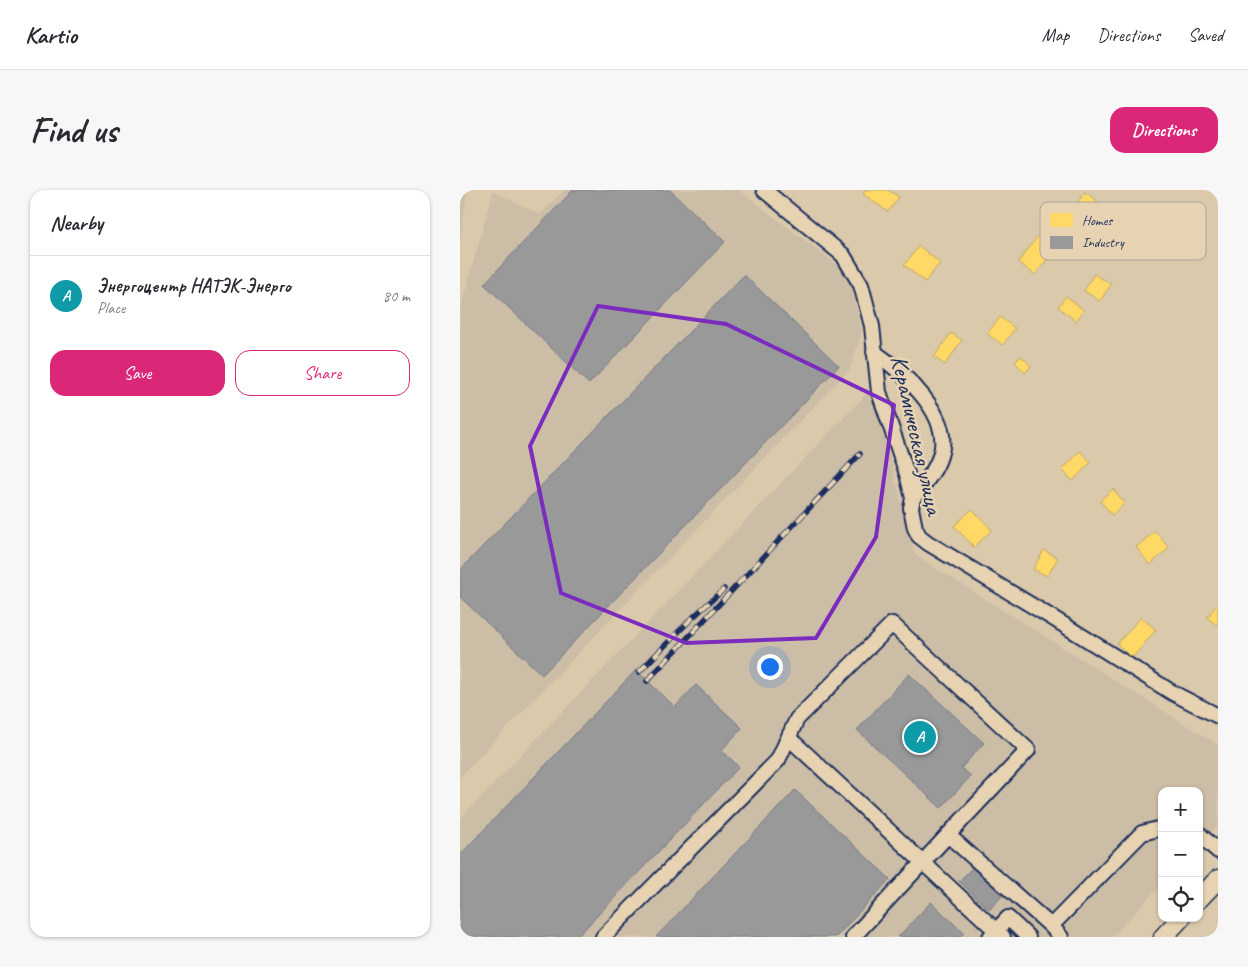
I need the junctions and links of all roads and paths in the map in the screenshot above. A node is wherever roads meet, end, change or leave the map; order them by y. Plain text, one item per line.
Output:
1 (764, 190) edge
2 (874, 352) junction
3 (913, 498) junction
4 (1218, 716) edge
5 (789, 738) junction
6 (1158, 829) edge
7 (948, 836) junction
8 (1203, 838) edge
9 (1218, 851) edge
10 (923, 862) junction
11 (1218, 879) edge
12 (1203, 895) edge
13 (1177, 922) edge
14 (1050, 926) junction
15 (996, 935) edge
16 (603, 937) edge
17 (853, 937) edge
18 (1028, 937) edge
19 (1061, 937) edge
20 (1164, 937) edge

1 - 2 street, Керамическая улица
2 - 3 street, Керамическая улица
2 - 3 street
3 - 4 street, Керамическая улица
5 - 7 street
5 - 10 street
5 - 16 street
6 - 14 street
7 - 10 street
7 - 14 street
8 - 9 street
10 - 15 street
10 - 17 street
11 - 12 main road
13 - 20 main road
14 - 19 street
15 - 18 street

